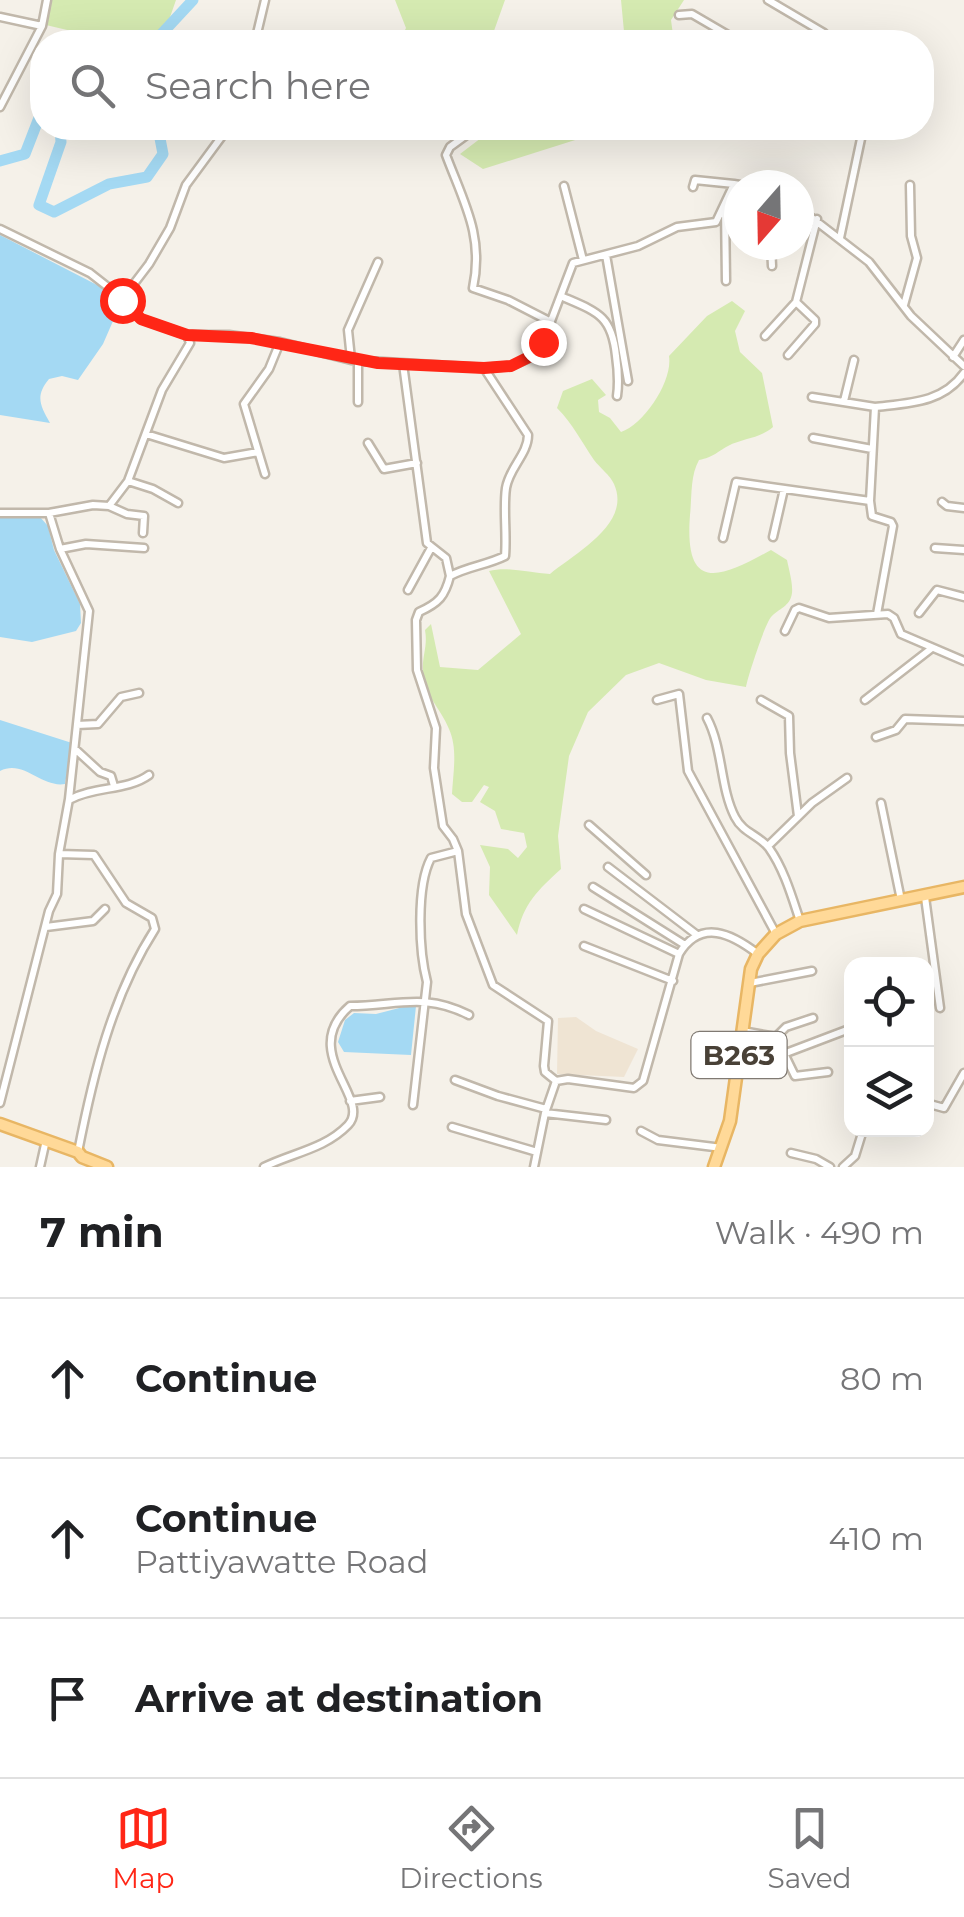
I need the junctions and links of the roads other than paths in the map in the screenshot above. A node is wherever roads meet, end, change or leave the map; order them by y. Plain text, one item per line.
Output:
1 (47, 0) edge
2 (264, 0) edge
3 (768, 0) edge
4 (679, 15) dead end
5 (0, 16) edge
6 (42, 26) junction
7 (40, 30) edge
8 (258, 30) edge
9 (719, 30) edge
10 (820, 30) edge
11 (30, 49) edge
12 (0, 106) edge
13 (219, 140) edge
14 (460, 140) edge
15 (862, 140) edge
16 (724, 183) edge
17 (910, 185) dead end
18 (564, 186) dead end
19 (693, 187) dead end
20 (724, 208) edge
21 (816, 219) joint
22 (0, 228) edge
23 (840, 238) junction
24 (606, 255) junction
25 (584, 260) junction
26 (726, 260) edge
27 (771, 260) edge
28 (378, 262) dead end
29 (772, 266) dead end
30 (726, 282) dead end
31 (118, 295) junction
32 (562, 297) junction
33 (796, 302) junction
34 (904, 306) junction
35 (551, 322) junction
36 (187, 335) junction
37 (765, 336) dead end
38 (964, 340) edge
39 (280, 342) junction
40 (788, 355) dead end
41 (953, 357) junction
42 (355, 360) junction
43 (854, 360) dead end
44 (404, 364) junction
45 (484, 368) junction
46 (964, 370) edge
47 (628, 381) dead end
48 (617, 396) dead end
49 (812, 397) dead end
50 (844, 401) junction
51 (358, 402) dead end
52 (875, 407) junction
53 (146, 434) junction
54 (812, 438) dead end
55 (368, 443) dead end
56 (872, 449) junction
57 (258, 452) junction
58 (417, 463) junction
59 (265, 474) dead end
60 (128, 481) junction
61 (784, 489) junction
62 (870, 501) junction
63 (178, 502) dead end
64 (942, 502) dead end
65 (109, 506) junction
66 (964, 508) edge
67 (0, 513) edge
68 (49, 513) junction
69 (142, 533) dead end
70 (773, 537) dead end
71 (723, 538) dead end
72 (144, 548) dead end
73 (431, 548) junction
74 (934, 548) dead end
75 (60, 550) junction
76 (964, 550) edge
77 (450, 576) junction
78 (408, 590) dead end
79 (964, 597) edge
80 (919, 613) dead end
81 (878, 614) junction
82 (784, 631) dead end
83 (932, 648) junction
84 (964, 660) edge
85 (139, 693) dead end
86 (657, 700) dead end
87 (761, 700) dead end
88 (865, 700) dead end
89 (707, 718) dead end
90 (964, 721) edge
91 (78, 724) junction
92 (876, 737) dead end
93 (75, 749) junction
94 (73, 764) junction
95 (94, 764) junction
96 (149, 775) dead end
97 (847, 778) dead end
98 (114, 786) junction
99 (70, 799) junction
100 (881, 803) dead end
101 (798, 816) junction
102 (589, 825) dead end
103 (768, 846) junction
104 (458, 852) junction
105 (59, 854) junction
106 (626, 859) junction
107 (608, 867) dead end
108 (615, 873) junction
109 (646, 875) dead end
110 (593, 887) dead end
111 (964, 887) edge
112 (925, 897) junction
113 (901, 902) junction
114 (105, 909) dead end
115 (584, 910) dead end
116 (800, 922) junction
117 (46, 927) junction
118 (776, 934) junction
119 (696, 935) junction
120 (685, 945) junction
121 (584, 946) dead end
122 (680, 954) junction
123 (758, 954) junction
124 (812, 971) dead end
125 (673, 981) junction
126 (748, 983) junction
127 (425, 1000) junction
128 (940, 1008) dead end
129 (469, 1015) dead end
130 (813, 1018) dead end
131 (742, 1031) junction
132 (844, 1031) edge
133 (776, 1037) junction
134 (786, 1053) junction
135 (828, 1072) dead end
136 (964, 1072) edge
137 (454, 1080) dead end
138 (556, 1081) junction
139 (380, 1097) dead end
140 (350, 1100) junction
141 (0, 1104) edge
142 (414, 1105) dead end
143 (934, 1105) edge
144 (546, 1111) junction
145 (606, 1120) dead end
146 (0, 1124) edge
147 (452, 1127) dead end
148 (641, 1131) dead end
149 (861, 1137) edge
150 (46, 1140) junction
151 (722, 1148) junction
152 (537, 1152) junction
153 (791, 1153) dead end
154 (81, 1159) edge
155 (40, 1167) edge
156 (107, 1167) edge
157 (264, 1167) edge
158 (534, 1167) edge
159 (714, 1167) edge
160 (830, 1167) edge
161 (844, 1167) edge

1 - 6 street
2 - 8 street
3 - 10 street
4 - 9 street
5 - 6 street
6 - 7 street
11 - 12 street
13 - 31 street
14 - 35 street
15 - 23 street
16 - 19 street
17 - 34 street
18 - 25 street
20 - 24 street
21 - 23 street
21 - 33 street
22 - 31 street
23 - 34 street
24 - 25 street
24 - 47 street
25 - 32 street
26 - 30 street
27 - 29 street
28 - 42 street
31 - 36 street
32 - 35 street
32 - 48 street
33 - 37 street
33 - 40 street
34 - 41 street
35 - 45 street
36 - 39 street
36 - 53 street
38 - 41 street
39 - 42 street
39 - 57 street
41 - 46 street
42 - 44 street
42 - 51 street
43 - 50 street
44 - 45 street
44 - 58 street
45 - 77 street
46 - 52 street
49 - 50 street
50 - 52 street
52 - 56 street
53 - 57 street
53 - 60 street
54 - 56 street
55 - 58 street
56 - 62 street
57 - 59 street
58 - 73 street
60 - 63 street
60 - 65 street
61 - 62 street
61 - 70 street
61 - 71 street
62 - 81 street
64 - 66 street
65 - 68 street
65 - 69 street
67 - 68 street
68 - 75 street
72 - 75 street
73 - 77 street
73 - 78 street
74 - 76 street
75 - 91 street
77 - 104 street
79 - 80 street
81 - 82 street
81 - 83 street
83 - 84 street
83 - 88 street
85 - 91 street
86 - 118 street
87 - 101 street
89 - 103 street
90 - 92 street
91 - 93 street
93 - 94 street
93 - 95 street
94 - 95 street
94 - 99 street
95 - 98 street
96 - 98 street
97 - 101 street
98 - 99 street
99 - 105 street
100 - 113 street
101 - 103 street
102 - 106 street
103 - 116 street
104 - 127 street
104 - 138 street
105 - 117 street
105 - 154 street
106 - 108 street
106 - 109 street
107 - 108 street
108 - 119 street
110 - 120 street
111 - 112 main road, B263
112 - 113 main road, B263
112 - 128 street
113 - 116 main road, B263
114 - 117 street
115 - 122 street
116 - 118 main road, B263
117 - 141 street
118 - 123 main road, B263
119 - 120 street
119 - 123 street
120 - 122 street
121 - 125 street
122 - 125 street
123 - 126 main road, B263
124 - 126 street
125 - 138 street
126 - 131 main road, B263
127 - 129 street
127 - 140 street
127 - 142 street
130 - 133 street
131 - 133 street
131 - 151 main road, B263
132 - 134 street
133 - 134 street
134 - 135 street
136 - 143 street
137 - 144 street
138 - 144 street
139 - 140 street
140 - 157 street
144 - 145 street
144 - 152 street
146 - 150 main road
147 - 152 street
148 - 151 street
149 - 161 street
150 - 154 main road
150 - 155 street
151 - 159 main road, B263
152 - 158 street
153 - 160 street
154 - 156 main road

